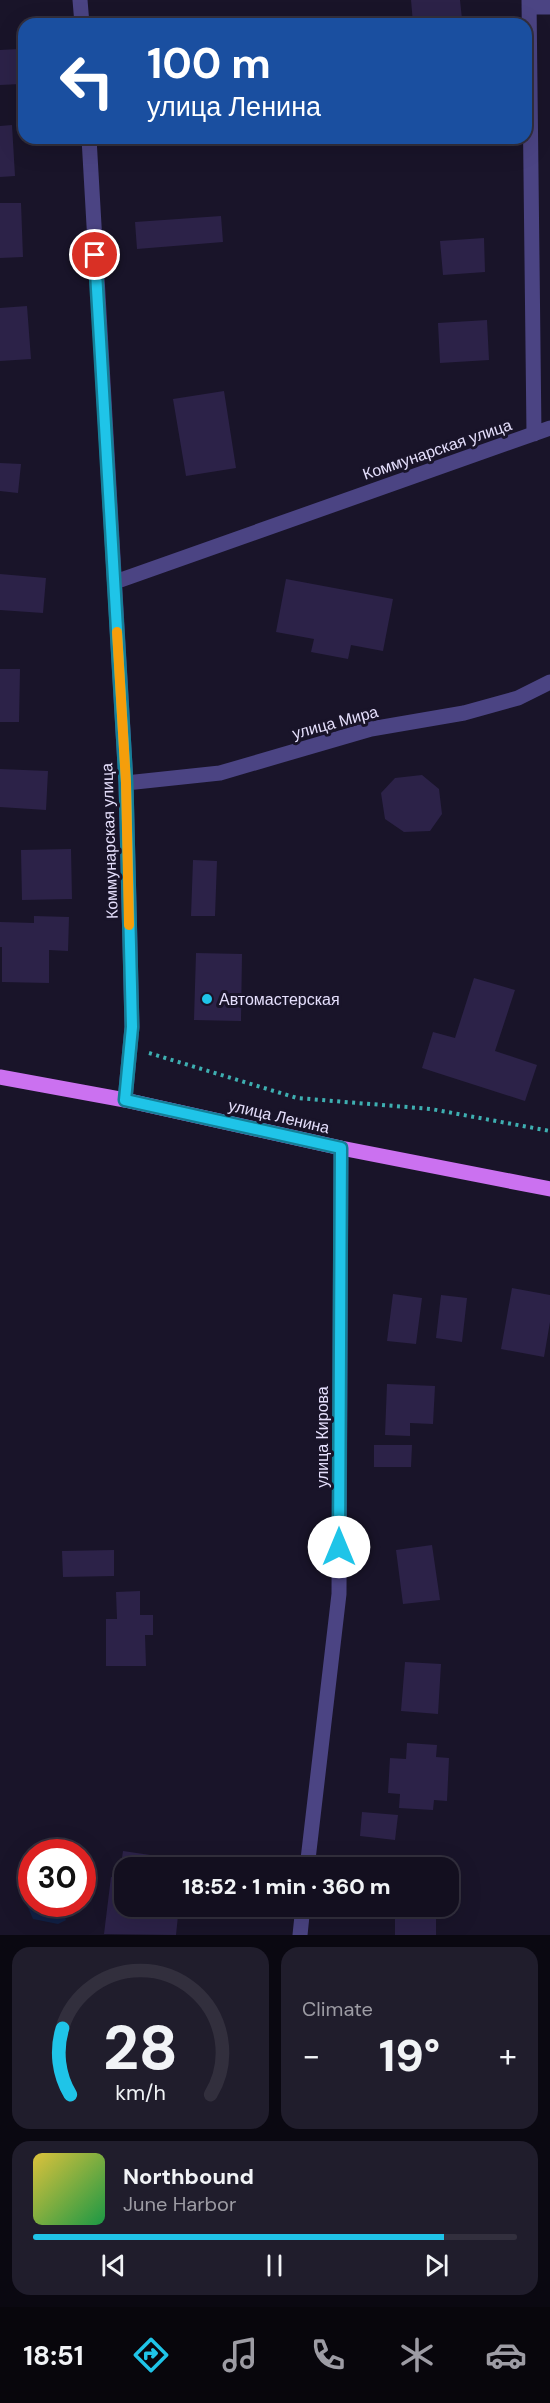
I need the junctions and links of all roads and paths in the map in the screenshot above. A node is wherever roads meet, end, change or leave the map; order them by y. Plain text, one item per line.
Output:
1 (80, 0) edge
2 (529, 4) edge
3 (550, 7) edge
4 (82, 18) edge
5 (89, 144) edge
6 (531, 144) edge
7 (550, 428) edge
8 (534, 434) junction
9 (115, 582) junction
10 (550, 682) edge
11 (126, 783) junction
12 (130, 1048) junction
13 (0, 1077) edge
14 (125, 1100) junction
15 (550, 1131) edge
16 (341, 1148) junction
17 (550, 1189) edge
18 (309, 1857) edge
19 (302, 1917) edge
20 (300, 1935) edge

1 - 4 street
2 - 3 street, Коммунарская улица
5 - 9 street, Коммунарская улица
6 - 8 street, Коммунарская улица
7 - 8 street, Коммунарская улица
8 - 9 street, Коммунарская улица
9 - 11 street, Коммунарская улица
10 - 11 street, улица Мира
11 - 12 street, Коммунарская улица
12 - 14 street, Коммунарская улица
12 - 15 path
13 - 14 main road, улица Ленина
14 - 16 main road, улица Ленина
16 - 17 main road, улица Ленина
16 - 18 street, улица Кирова
19 - 20 street

